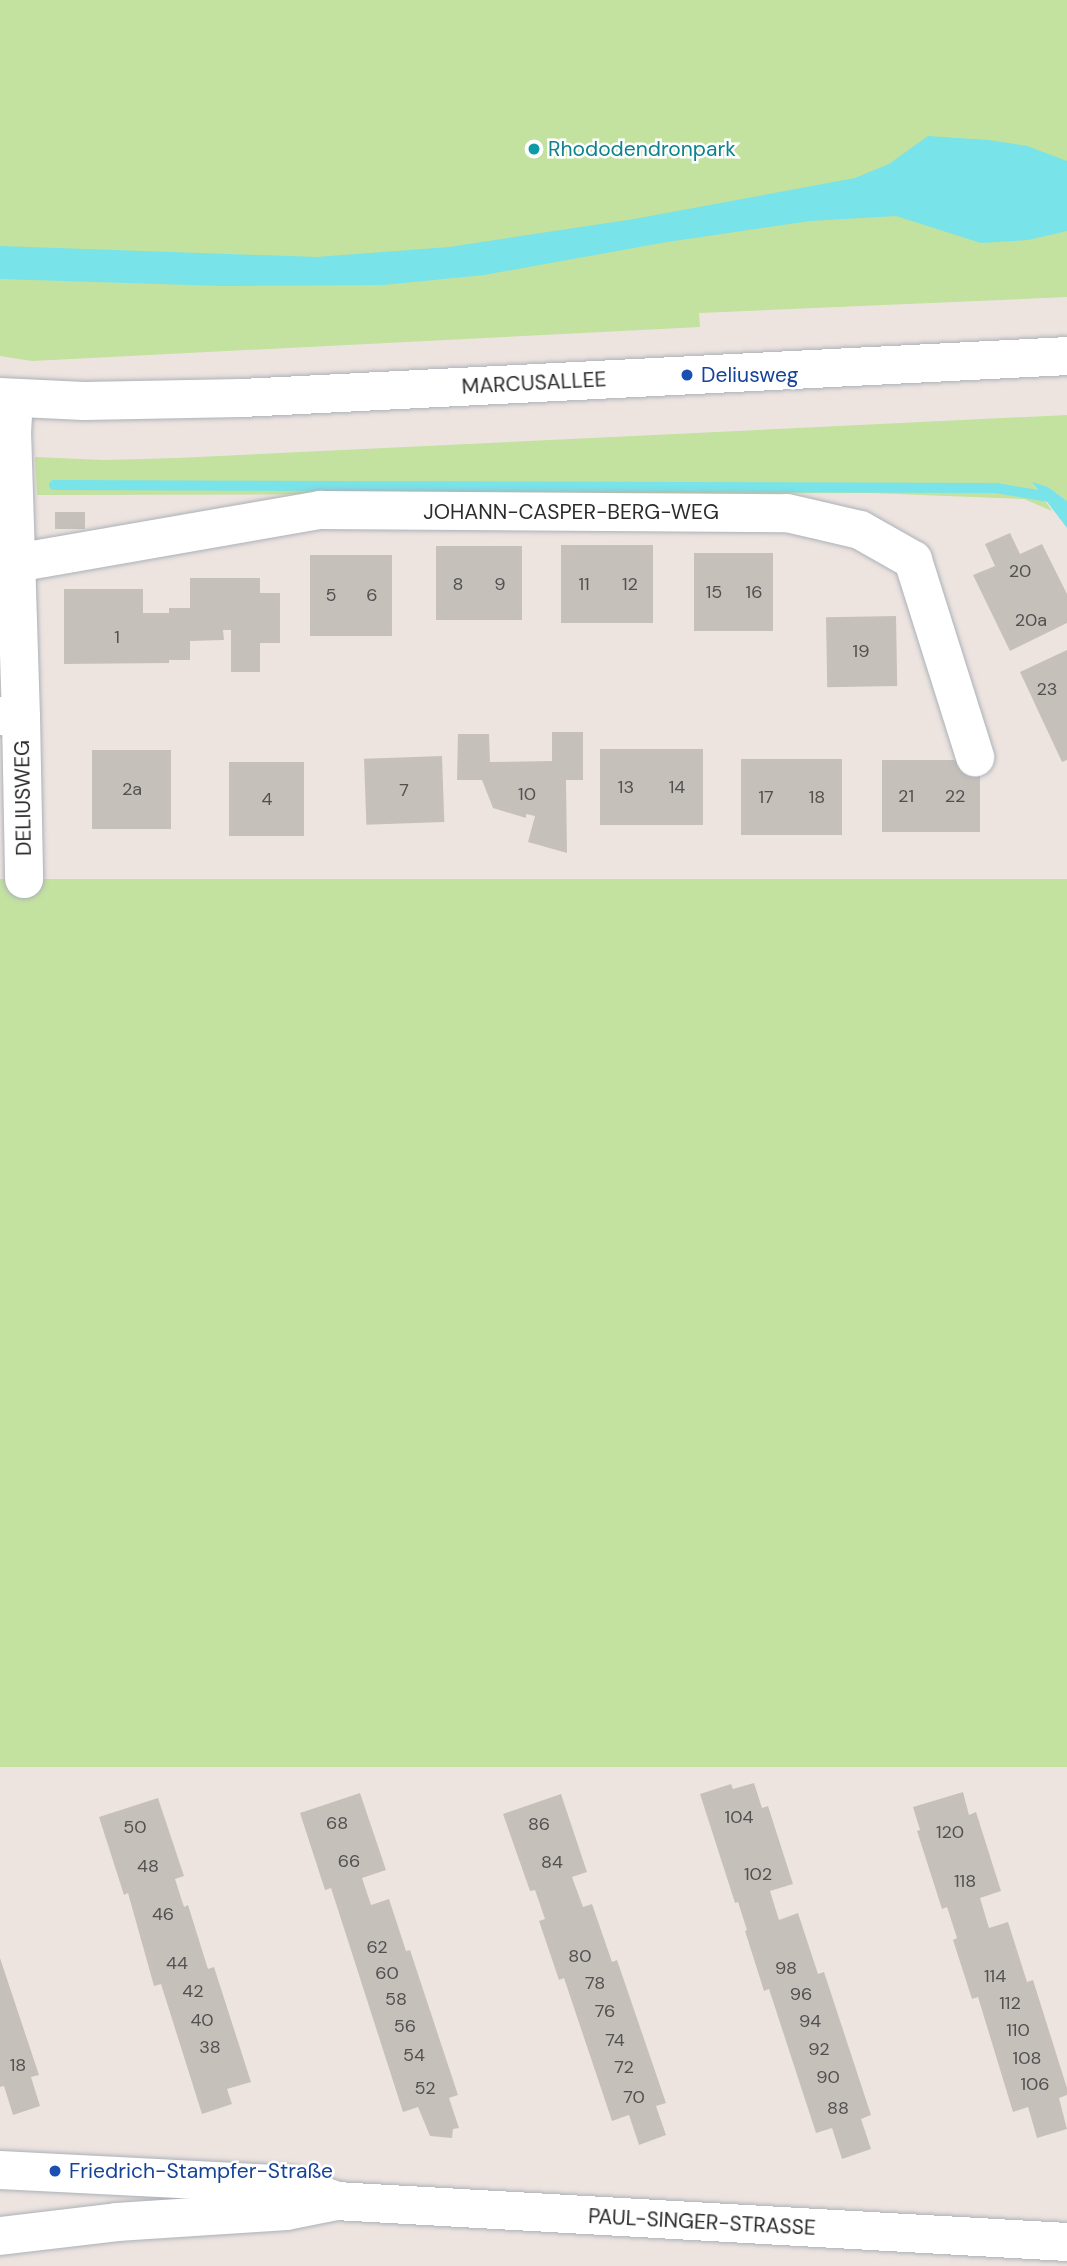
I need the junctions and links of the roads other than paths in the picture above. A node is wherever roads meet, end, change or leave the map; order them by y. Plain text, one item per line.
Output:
1 (1067, 356) edge
2 (7, 398) edge
3 (16, 563) junction
4 (10, 716) edge
5 (975, 757) dead end
6 (24, 879) dead end
7 (0, 2170) edge
8 (336, 2201) junction
9 (0, 2236) edge
10 (1067, 2242) edge

1 - 2 street, MARCUSALLEE
2 - 3 street, DELIUSWEG
3 - 4 street, DELIUSWEG
3 - 5 street, JOHANN-CASPER-BERG-WEG
4 - 6 street, DELIUSWEG
7 - 8 street, PAUL-SINGER-STRASSE
8 - 9 street, PAUL-SINGER-STRASSE
8 - 10 street, PAUL-SINGER-STRASSE

